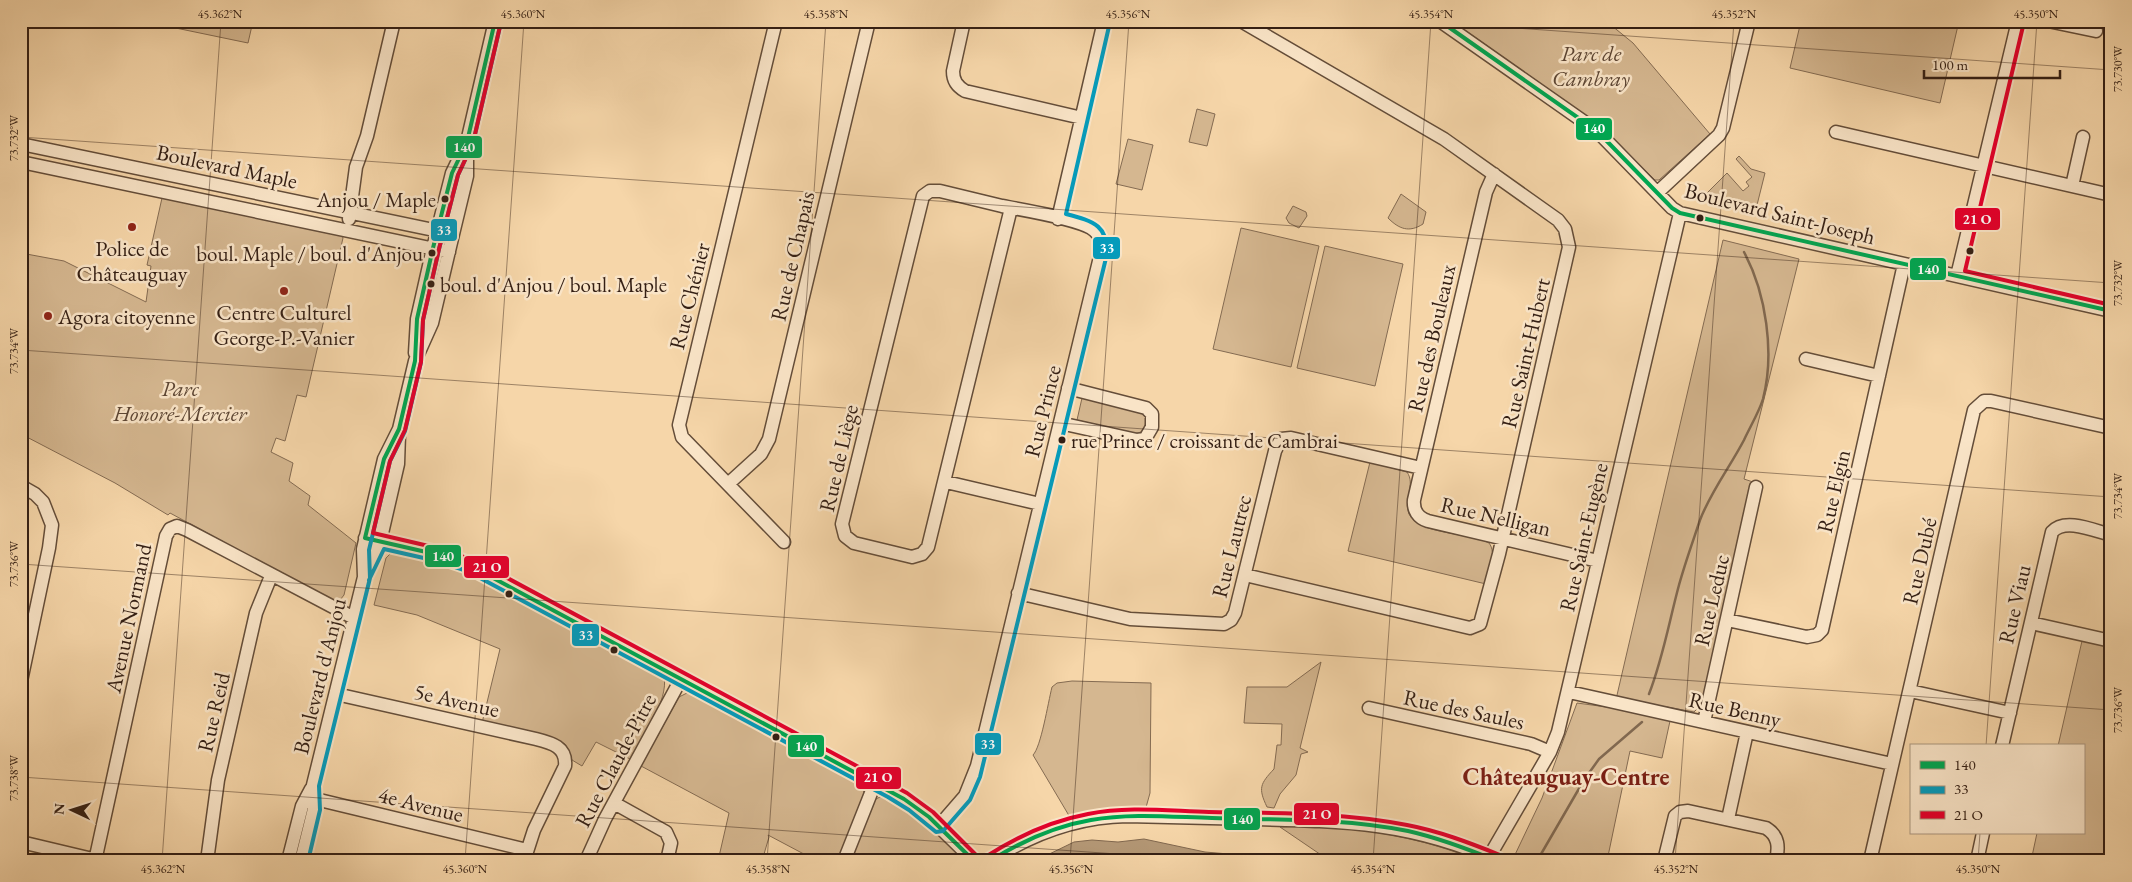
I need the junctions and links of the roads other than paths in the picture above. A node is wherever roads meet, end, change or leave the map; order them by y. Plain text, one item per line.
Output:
1 (394, 21) edge
2 (495, 21) edge
3 (776, 21) edge
4 (869, 21) edge
5 (964, 21) edge
6 (1104, 21) edge
7 (1241, 21) edge
8 (1440, 21) edge
9 (1749, 21) edge
10 (2018, 21) edge
11 (2048, 21) edge
12 (2096, 31) dead end
13 (1082, 118) junction
14 (1836, 132) dead end
15 (2083, 137) dead end
16 (467, 142) junction
17 (21, 144) edge
18 (93, 159) junction
19 (21, 162) edge
20 (126, 166) junction
21 (1984, 166) junction
22 (1494, 174) junction
23 (89, 176) junction
24 (203, 182) junction
25 (122, 183) junction
26 (2072, 186) junction
27 (253, 192) junction
28 (1658, 192) junction
29 (2111, 195) edge
30 (200, 199) junction
31 (300, 202) junction
32 (1011, 208) junction
33 (250, 209) junction
34 (349, 212) junction
35 (1680, 212) junction
36 (296, 218) junction
37 (1058, 219) junction
38 (349, 229) junction
39 (438, 230) junction
40 (453, 234) junction
41 (433, 248) junction
42 (449, 252) junction
43 (1904, 264) junction
44 (1958, 276) junction
45 (2111, 311) edge
46 (1806, 359) dead end
47 (415, 361) junction
48 (1879, 376) junction
49 (1068, 388) junction
50 (1060, 423) junction
51 (2111, 428) edge
52 (399, 429) junction
53 (1421, 468) junction
54 (946, 482) junction
55 (728, 484) junction
56 (21, 486) edge
57 (1756, 487) dead end
58 (1040, 504) junction
59 (1416, 513) joint
60 (2111, 535) edge
61 (365, 538) junction
62 (1503, 538) junction
63 (380, 542) junction
64 (784, 542) dead end
65 (1598, 561) junction
66 (1245, 574) junction
67 (271, 576) junction
68 (364, 577) junction
69 (1018, 593) junction
70 (354, 618) junction
71 (1727, 620) junction
72 (2031, 623) junction
73 (2111, 641) edge
74 (681, 679) junction
75 (21, 681) edge
76 (1910, 690) junction
77 (1569, 692) junction
78 (336, 694) junction
79 (1369, 708) dead end
80 (2010, 713) junction
81 (1704, 722) junction
82 (1747, 732) junction
83 (2002, 744) edge
84 (1550, 752) junction
85 (1892, 764) junction
86 (875, 783) junction
87 (311, 793) junction
88 (614, 802) junction
89 (1728, 819) junction
90 (939, 826) junction
91 (1983, 834) edge
92 (21, 842) edge
93 (525, 856) edge
94 (1493, 859) edge
95 (97, 860) edge
96 (207, 861) edge
97 (288, 861) edge
98 (301, 861) edge
99 (586, 861) edge
100 (667, 861) edge
101 (844, 861) edge
102 (974, 861) edge
103 (990, 861) edge
104 (1664, 861) edge
105 (1776, 861) edge
106 (1870, 861) edge
107 (1977, 861) edge

1 - 34 street
2 - 16 street, Boulevard d'Anjou
3 - 55 street, Rue Chénier
4 - 55 street, Rue de Chapais
5 - 13 street
6 - 13 street
7 - 22 street, Rue Saint-Hubert
8 - 28 street, Boulevard Saint-Joseph
9 - 28 street
10 - 21 street
11 - 12 street
13 - 37 street
14 - 21 street
15 - 26 street
16 - 39 street, Boulevard d'Anjou
16 - 40 street, Boulevard d'Anjou
17 - 18 street, Boulevard Maple
18 - 20 street, Boulevard Maple
18 - 23 street
19 - 23 street, Boulevard Maple
20 - 24 street, Boulevard Maple
20 - 25 street
21 - 26 street
21 - 44 street
22 - 53 street, Rue des Bouleaux
22 - 62 street, Rue Saint-Hubert
23 - 25 street, Boulevard Maple
24 - 27 street, Boulevard Maple
24 - 30 street
25 - 30 street, Boulevard Maple
26 - 29 street
27 - 31 street, Boulevard Maple
27 - 33 street
28 - 35 street, Boulevard Saint-Joseph
30 - 33 street, Boulevard Maple
31 - 34 street, Boulevard Maple
31 - 36 street
32 - 37 street, Rue de Liège
32 - 54 street, Rue de Liège
32 - 54 street, Rue de Liège
33 - 36 street, Boulevard Maple
34 - 38 street
34 - 39 street, Boulevard Maple
35 - 43 street, Boulevard Saint-Joseph
35 - 65 street, Rue Saint-Eugène
36 - 38 street, Boulevard Maple
37 - 49 street, Rue Prince
38 - 41 street, Boulevard Maple
39 - 40 street, Boulevard Maple
39 - 41 street, Boulevard d'Anjou
40 - 42 street, Boulevard d'Anjou
41 - 42 street, Boulevard Maple
41 - 47 street, Boulevard d'Anjou
42 - 47 street, Boulevard d'Anjou
43 - 44 street, Boulevard Saint-Joseph
43 - 48 street, Rue Elgin
44 - 45 street, Boulevard Saint-Joseph
46 - 48 street
47 - 52 street, Boulevard d'Anjou
48 - 71 street, Rue Elgin
49 - 50 street, Rue Prince
49 - 50 street
50 - 58 street, Rue Prince
51 - 76 street, Rue Dubé
52 - 61 street, Boulevard d'Anjou
52 - 63 street, Boulevard d'Anjou
53 - 59 street, Rue des Bouleaux
53 - 66 street, Rue Lautrec
54 - 58 street
55 - 64 street, Rue Chénier
56 - 75 street
57 - 71 street, Rue Leduc
58 - 69 street, Rue Prince
59 - 62 street, Rue Nelligan
60 - 72 street, Rue Viau
61 - 63 street
61 - 68 street, Boulevard d'Anjou
62 - 65 street, Rue Nelligan
62 - 66 street, Rue Saint-Hubert
63 - 68 street, Boulevard d'Anjou
63 - 74 street
65 - 77 street, Rue Saint-Eugène
66 - 69 street, Rue Lautrec
67 - 70 street, Avenue Normand
67 - 95 street, Avenue Normand
67 - 96 street, Rue Reid
68 - 70 street, Boulevard d'Anjou
69 - 90 street, Rue Prince
70 - 78 street, Boulevard d'Anjou
71 - 81 street, Rue Leduc
72 - 73 street
72 - 80 street, Rue Viau
74 - 86 street
74 - 88 street, Rue Claude-Pitre
76 - 80 street
76 - 85 street, Rue Dubé
77 - 81 street, Rue Benny
77 - 84 street, Rue Saint-Eugène
78 - 87 street, Boulevard d'Anjou
78 - 93 street, 5e Avenue
79 - 84 street, Rue des Saules
80 - 83 street, Rue Viau
81 - 82 street, Rue Benny
82 - 85 street, Rue Benny
82 - 89 street
84 - 94 street, Rue Saint-Eugène
85 - 106 street, Rue Dubé
86 - 90 street
86 - 101 street
87 - 93 street, 4e Avenue
87 - 97 street, Boulevard d'Anjou
87 - 98 street, Boulevard d'Anjou
88 - 99 street, Rue Claude-Pitre
88 - 100 street
89 - 104 street
89 - 105 street
90 - 102 street
91 - 107 street
92 - 95 street
94 - 103 street

